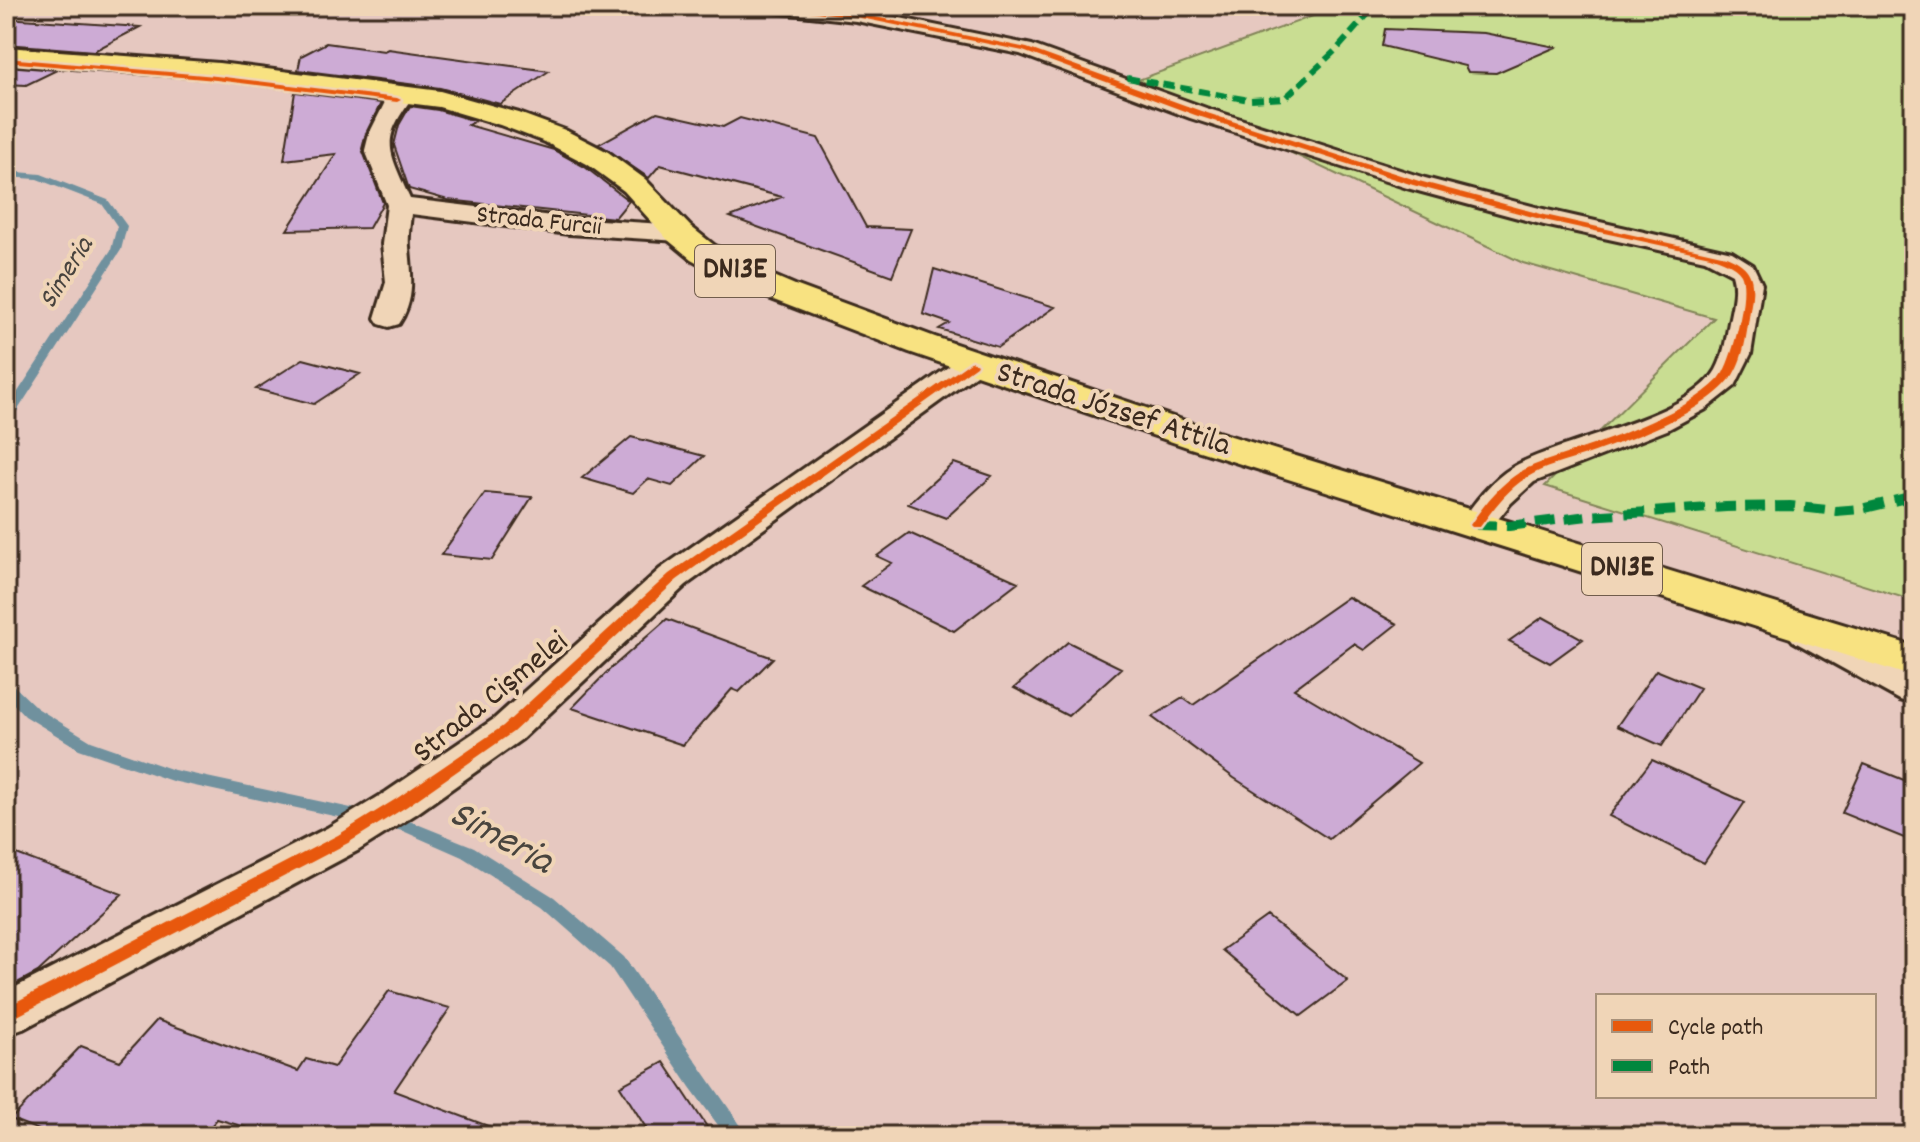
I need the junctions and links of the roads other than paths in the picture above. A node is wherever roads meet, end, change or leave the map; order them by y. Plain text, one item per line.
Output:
1 (773, 6) edge
2 (864, 11) edge
3 (6, 55) edge
4 (404, 94) junction
5 (400, 205) junction
6 (679, 233) junction
7 (389, 318) dead end
8 (972, 364) junction
9 (1476, 525) junction
10 (1768, 612) junction
11 (1914, 662) edge
12 (1914, 691) edge
13 (6, 1015) edge

1 - 2 street
2 - 9 street
3 - 4 main road, Strada József Attila / DN13E
4 - 5 street
4 - 6 main road, Strada József Attila / DN13E
5 - 6 street, Strada Furcii
5 - 7 street
6 - 8 main road, Strada József Attila / DN13E
8 - 9 main road, Strada József Attila / DN13E
8 - 13 street, Strada Cișmelei
9 - 10 main road, Strada József Attila / DN13E
10 - 11 main road, DN13E
10 - 12 street, Strada József Attila

